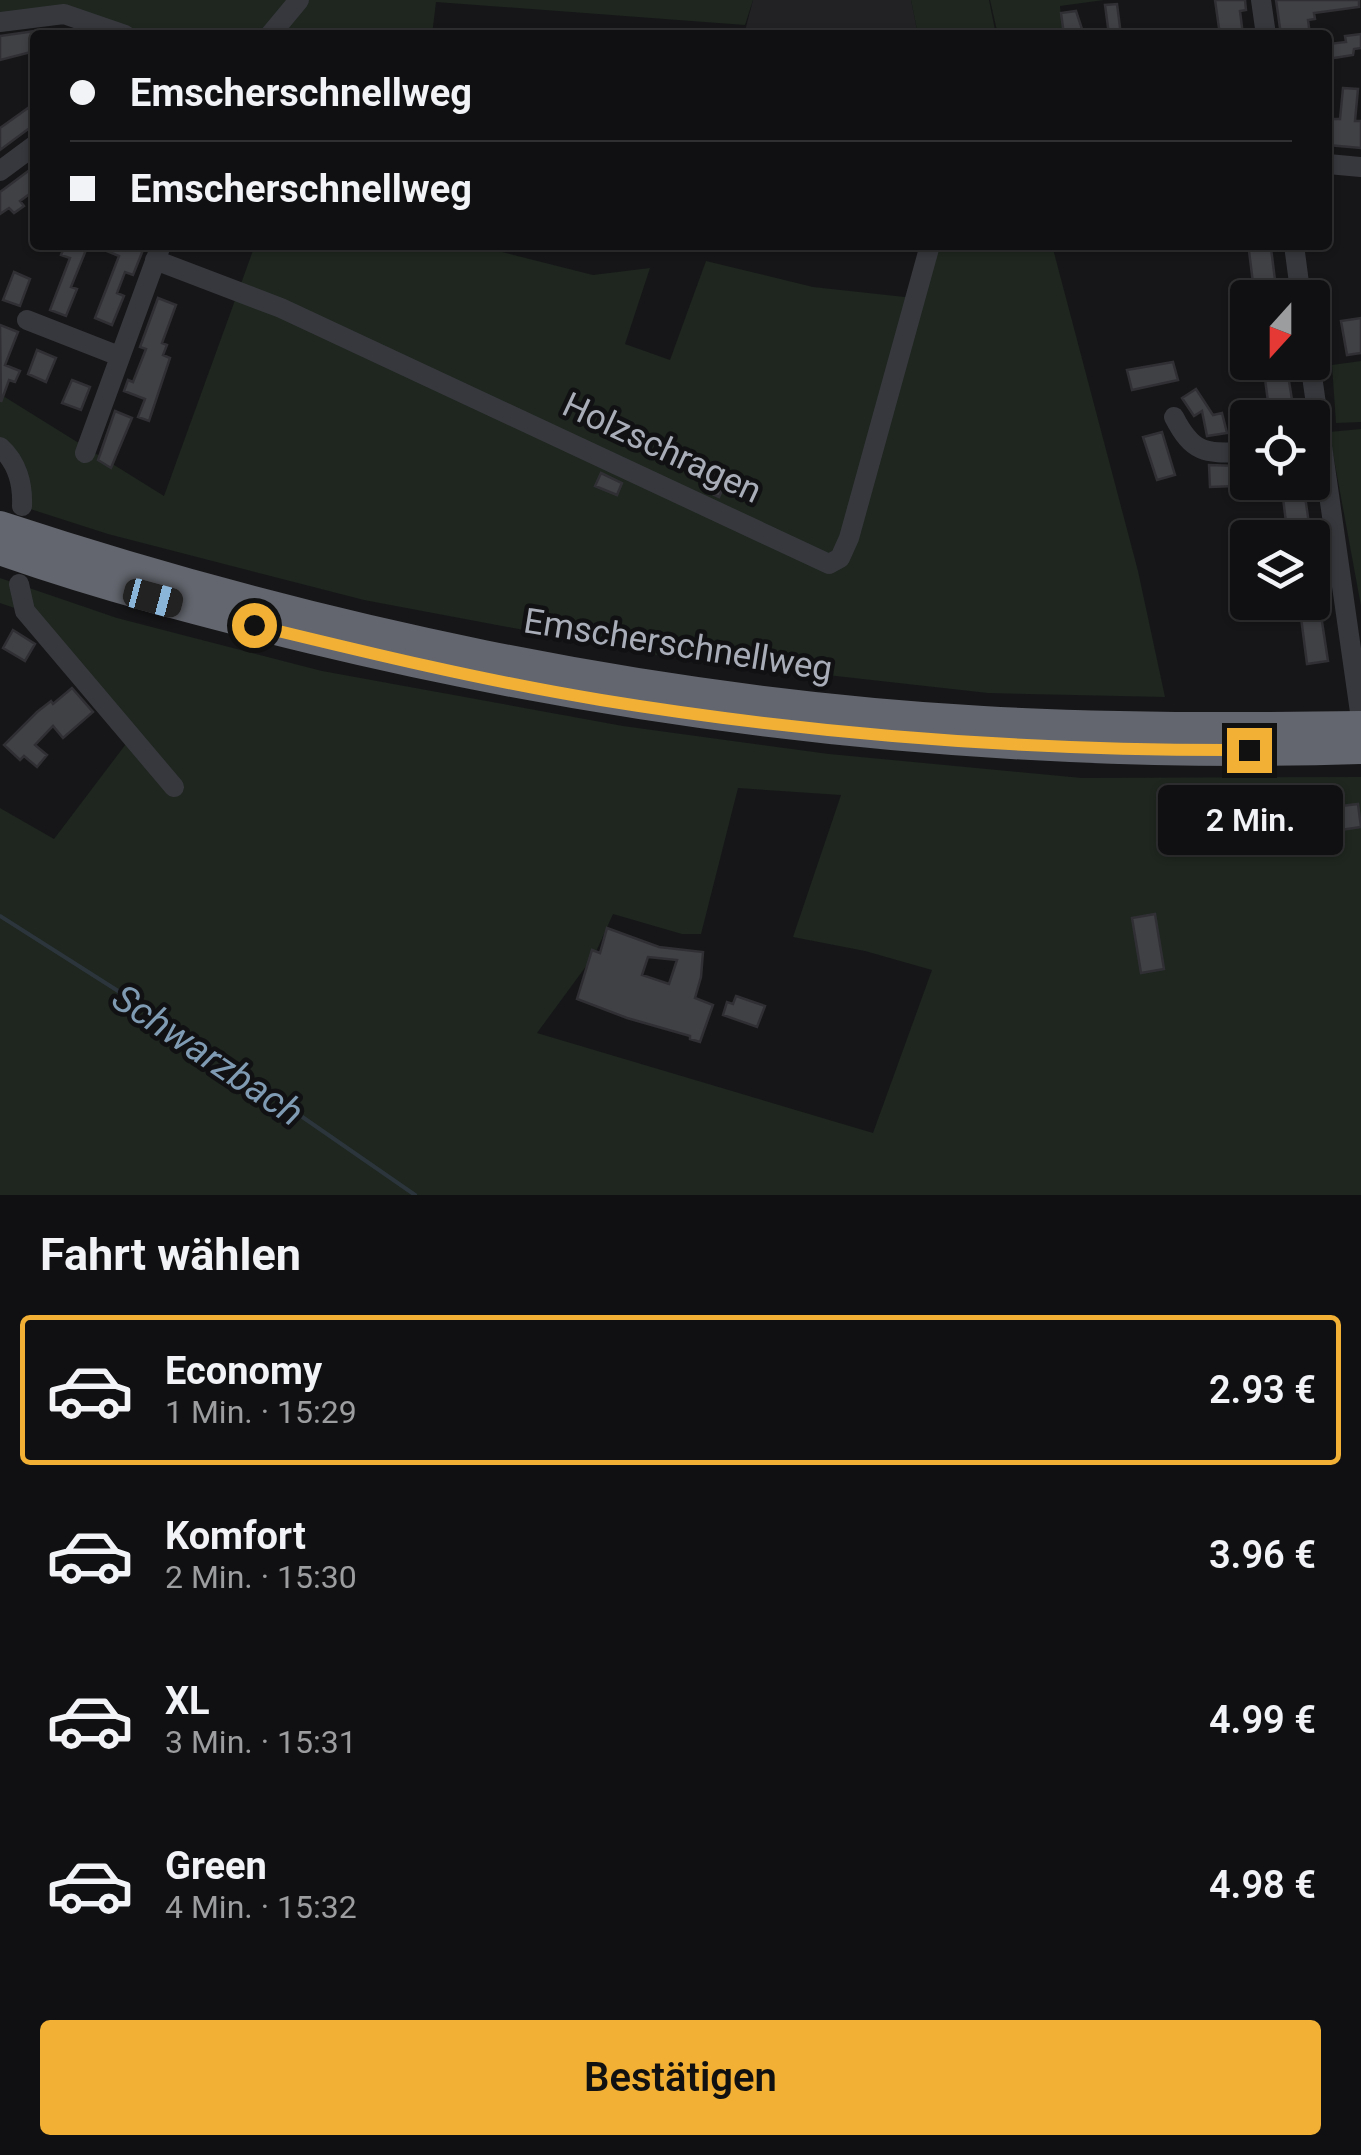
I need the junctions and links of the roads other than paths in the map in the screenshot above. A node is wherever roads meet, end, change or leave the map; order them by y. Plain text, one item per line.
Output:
1 (300, 0) edge
2 (1261, 0) edge
3 (0, 22) edge
4 (111, 30) edge
5 (274, 30) edge
6 (1265, 30) edge
7 (30, 150) edge
8 (1332, 164) edge
9 (1361, 167) edge
10 (0, 172) edge
11 (929, 250) edge
12 (1295, 250) edge
13 (158, 253) edge
14 (1299, 280) edge
15 (27, 320) dead end
16 (119, 356) junction
17 (1174, 418) dead end
18 (0, 447) edge
19 (1230, 452) edge
20 (84, 453) dead end
21 (1323, 500) edge
22 (11, 516) edge
23 (0, 550) edge
24 (13, 590) edge
25 (1354, 734) edge
26 (1131, 738) junction
27 (174, 786) dead end

1 - 5 street
2 - 6 street
3 - 4 street
7 - 10 street
8 - 9 street
11 - 13 street, Holzschragen
12 - 14 street
13 - 16 street
15 - 16 street
16 - 20 street
17 - 19 street
18 - 22 street
21 - 25 street
22 - 26 highway, Emscherschnellweg
23 - 26 highway, Emscherschnellweg
24 - 27 street
25 - 26 highway, Emscherschnellweg

